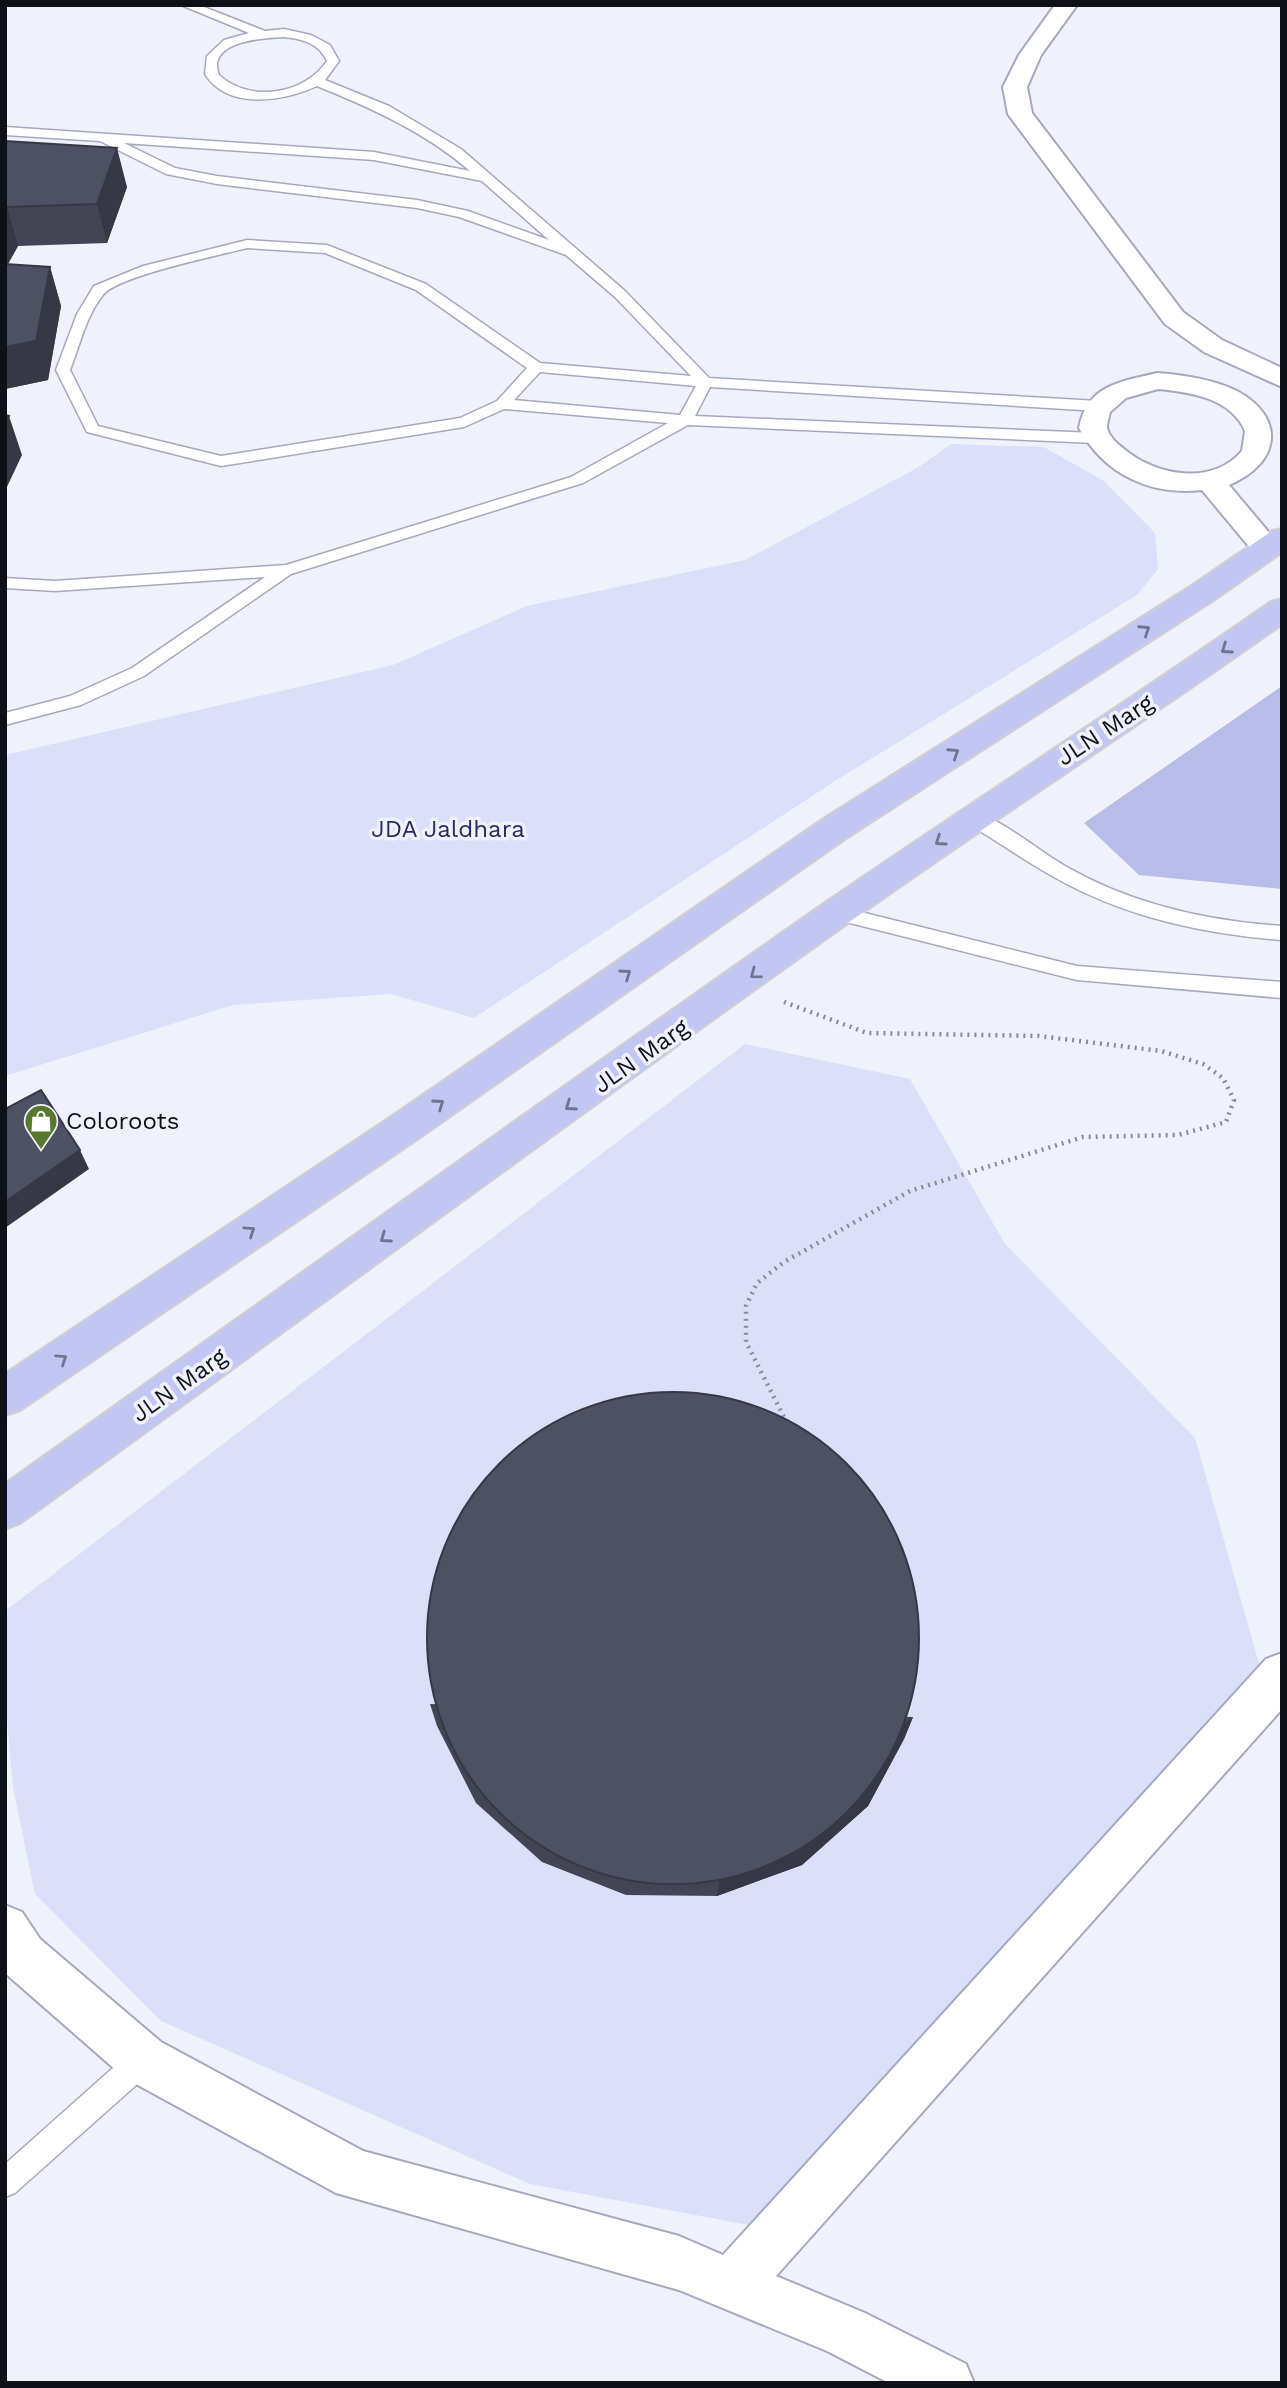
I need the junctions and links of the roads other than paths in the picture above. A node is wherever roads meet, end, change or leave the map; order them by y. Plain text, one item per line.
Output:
1 (187, 5) edge
2 (1066, 5) edge
3 (263, 34) junction
4 (317, 81) junction
5 (5, 131) edge
6 (101, 137) junction
7 (491, 179) junction
8 (577, 254) junction
9 (1174, 318) junction
10 (536, 367) junction
11 (1282, 379) edge
12 (705, 382) junction
13 (1157, 382) junction
14 (502, 404) junction
15 (1098, 406) junction
16 (685, 420) junction
17 (1270, 432) edge
18 (1096, 438) junction
19 (1210, 481) junction
20 (1274, 543) edge
21 (287, 570) junction
22 (5, 583) edge
23 (1282, 609) edge
24 (5, 719) edge
25 (973, 818) junction
26 (837, 913) junction
27 (1282, 933) edge
28 (1282, 990) edge
29 (5, 1397) edge
30 (5, 1509) edge
31 (1282, 1675) edge
32 (5, 1929) edge
33 (143, 2060) junction
34 (5, 2183) edge
35 (732, 2285) junction
36 (947, 2383) edge

1 - 3 lane
2 - 9 street
3 - 4 lane
3 - 4 lane
4 - 7 lane
5 - 6 lane
6 - 7 lane
6 - 8 lane
7 - 8 lane
8 - 12 lane
9 - 11 street
9 - 13 street
10 - 12 lane
10 - 14 lane
10 - 14 lane
12 - 15 lane
12 - 16 lane
13 - 15 street
13 - 17 street
14 - 16 lane
15 - 18 street
16 - 18 lane
16 - 21 lane
17 - 19 street
18 - 19 street
19 - 20 street
29 -> 20 main road
21 - 22 lane
21 - 24 lane
23 -> 25 main road, JLN Marg
25 -> 26 main road, JLN Marg
25 - 27 lane
26 - 28 lane
26 -> 30 main road, JLN Marg
31 - 35 street
32 - 33 street
33 - 34 lane
33 - 35 street
35 - 36 street

